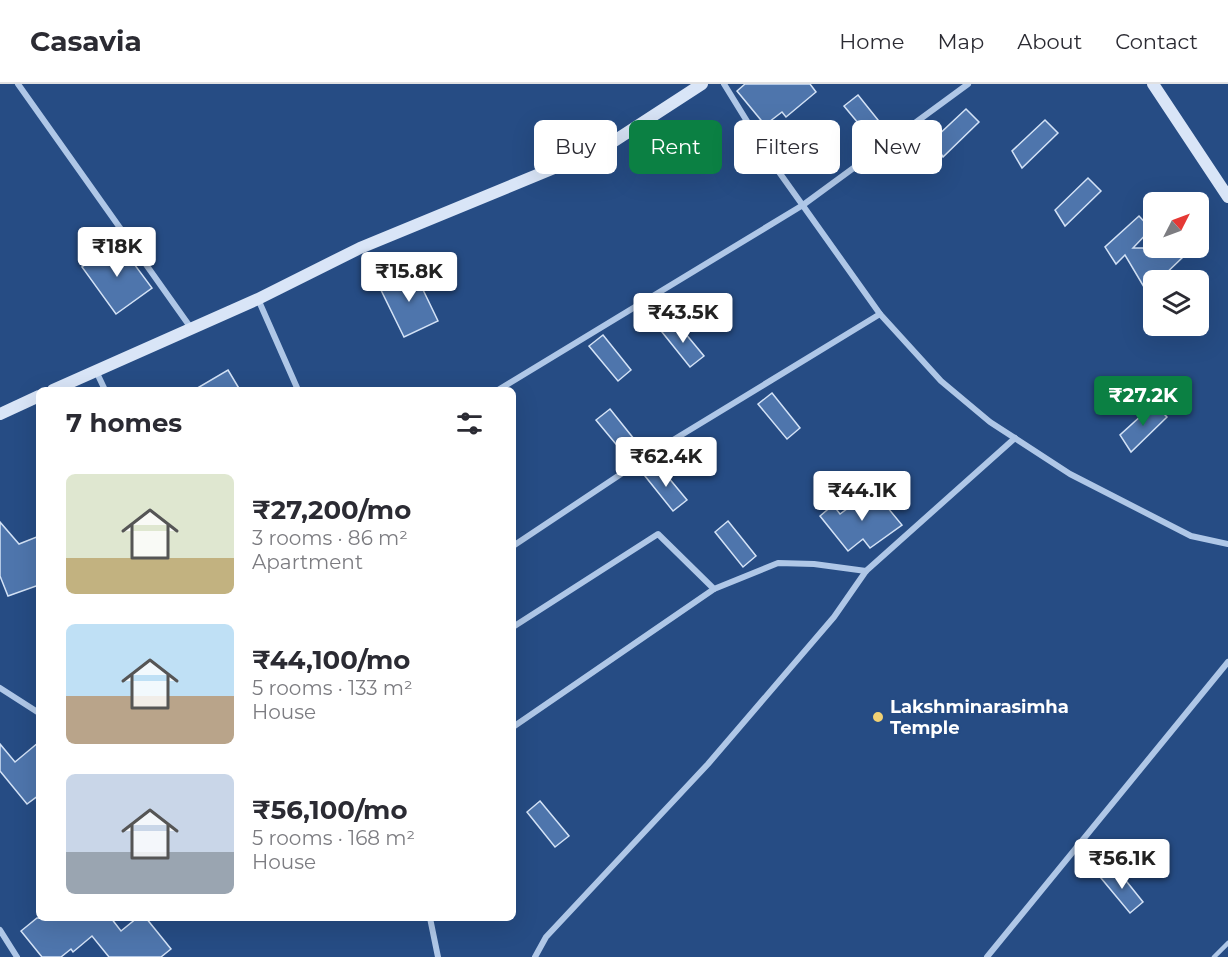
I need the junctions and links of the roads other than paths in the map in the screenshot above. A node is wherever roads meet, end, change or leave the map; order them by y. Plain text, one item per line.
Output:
1 (18, 84) edge
2 (702, 84) edge
3 (724, 84) edge
4 (968, 84) edge
5 (1153, 84) edge
6 (1226, 190) edge
7 (803, 206) junction
8 (258, 298) junction
9 (880, 314) junction
10 (191, 328) junction
11 (96, 371) junction
12 (61, 387) edge
13 (104, 387) edge
14 (297, 387) edge
15 (503, 387) edge
16 (36, 397) edge
17 (0, 414) edge
18 (1015, 438) junction
19 (516, 544) edge
20 (1228, 544) edge
21 (866, 571) junction
22 (714, 589) junction
23 (516, 625) edge
24 (1228, 662) edge
25 (0, 688) edge
26 (36, 711) edge
27 (516, 725) edge
28 (431, 921) edge
29 (0, 930) edge
30 (1228, 943) edge
31 (17, 957) edge
32 (438, 957) edge
33 (535, 957) edge
34 (987, 957) edge
35 (1214, 957) edge

1 - 10 street
2 - 8 main road
3 - 7 street
4 - 7 street
5 - 6 main road
7 - 9 street
7 - 15 street
8 - 10 main road
8 - 14 street
9 - 18 street
9 - 19 street
10 - 11 main road
11 - 12 main road
11 - 13 street
16 - 17 main road
18 - 20 street
18 - 21 street
21 - 22 street
21 - 33 street
22 - 23 street
22 - 27 street
24 - 34 street
25 - 26 street
28 - 32 street
29 - 31 street
30 - 35 lane

